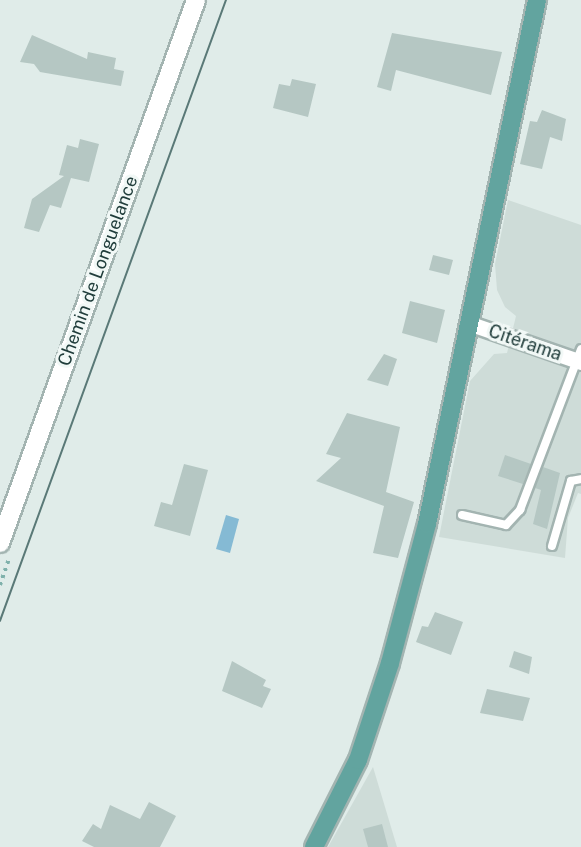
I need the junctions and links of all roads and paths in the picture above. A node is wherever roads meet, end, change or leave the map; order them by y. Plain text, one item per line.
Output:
1 (196, 0) edge
2 (537, 0) edge
3 (468, 323) junction
4 (580, 358) edge
5 (581, 478) edge
6 (462, 515) dead end
7 (0, 543) edge
8 (552, 546) dead end
9 (314, 847) edge

1 - 7 street, Chemin de Longuelance
2 - 3 main road
3 - 4 street, Citérama
3 - 9 main road
4 - 6 lane
5 - 8 lane

